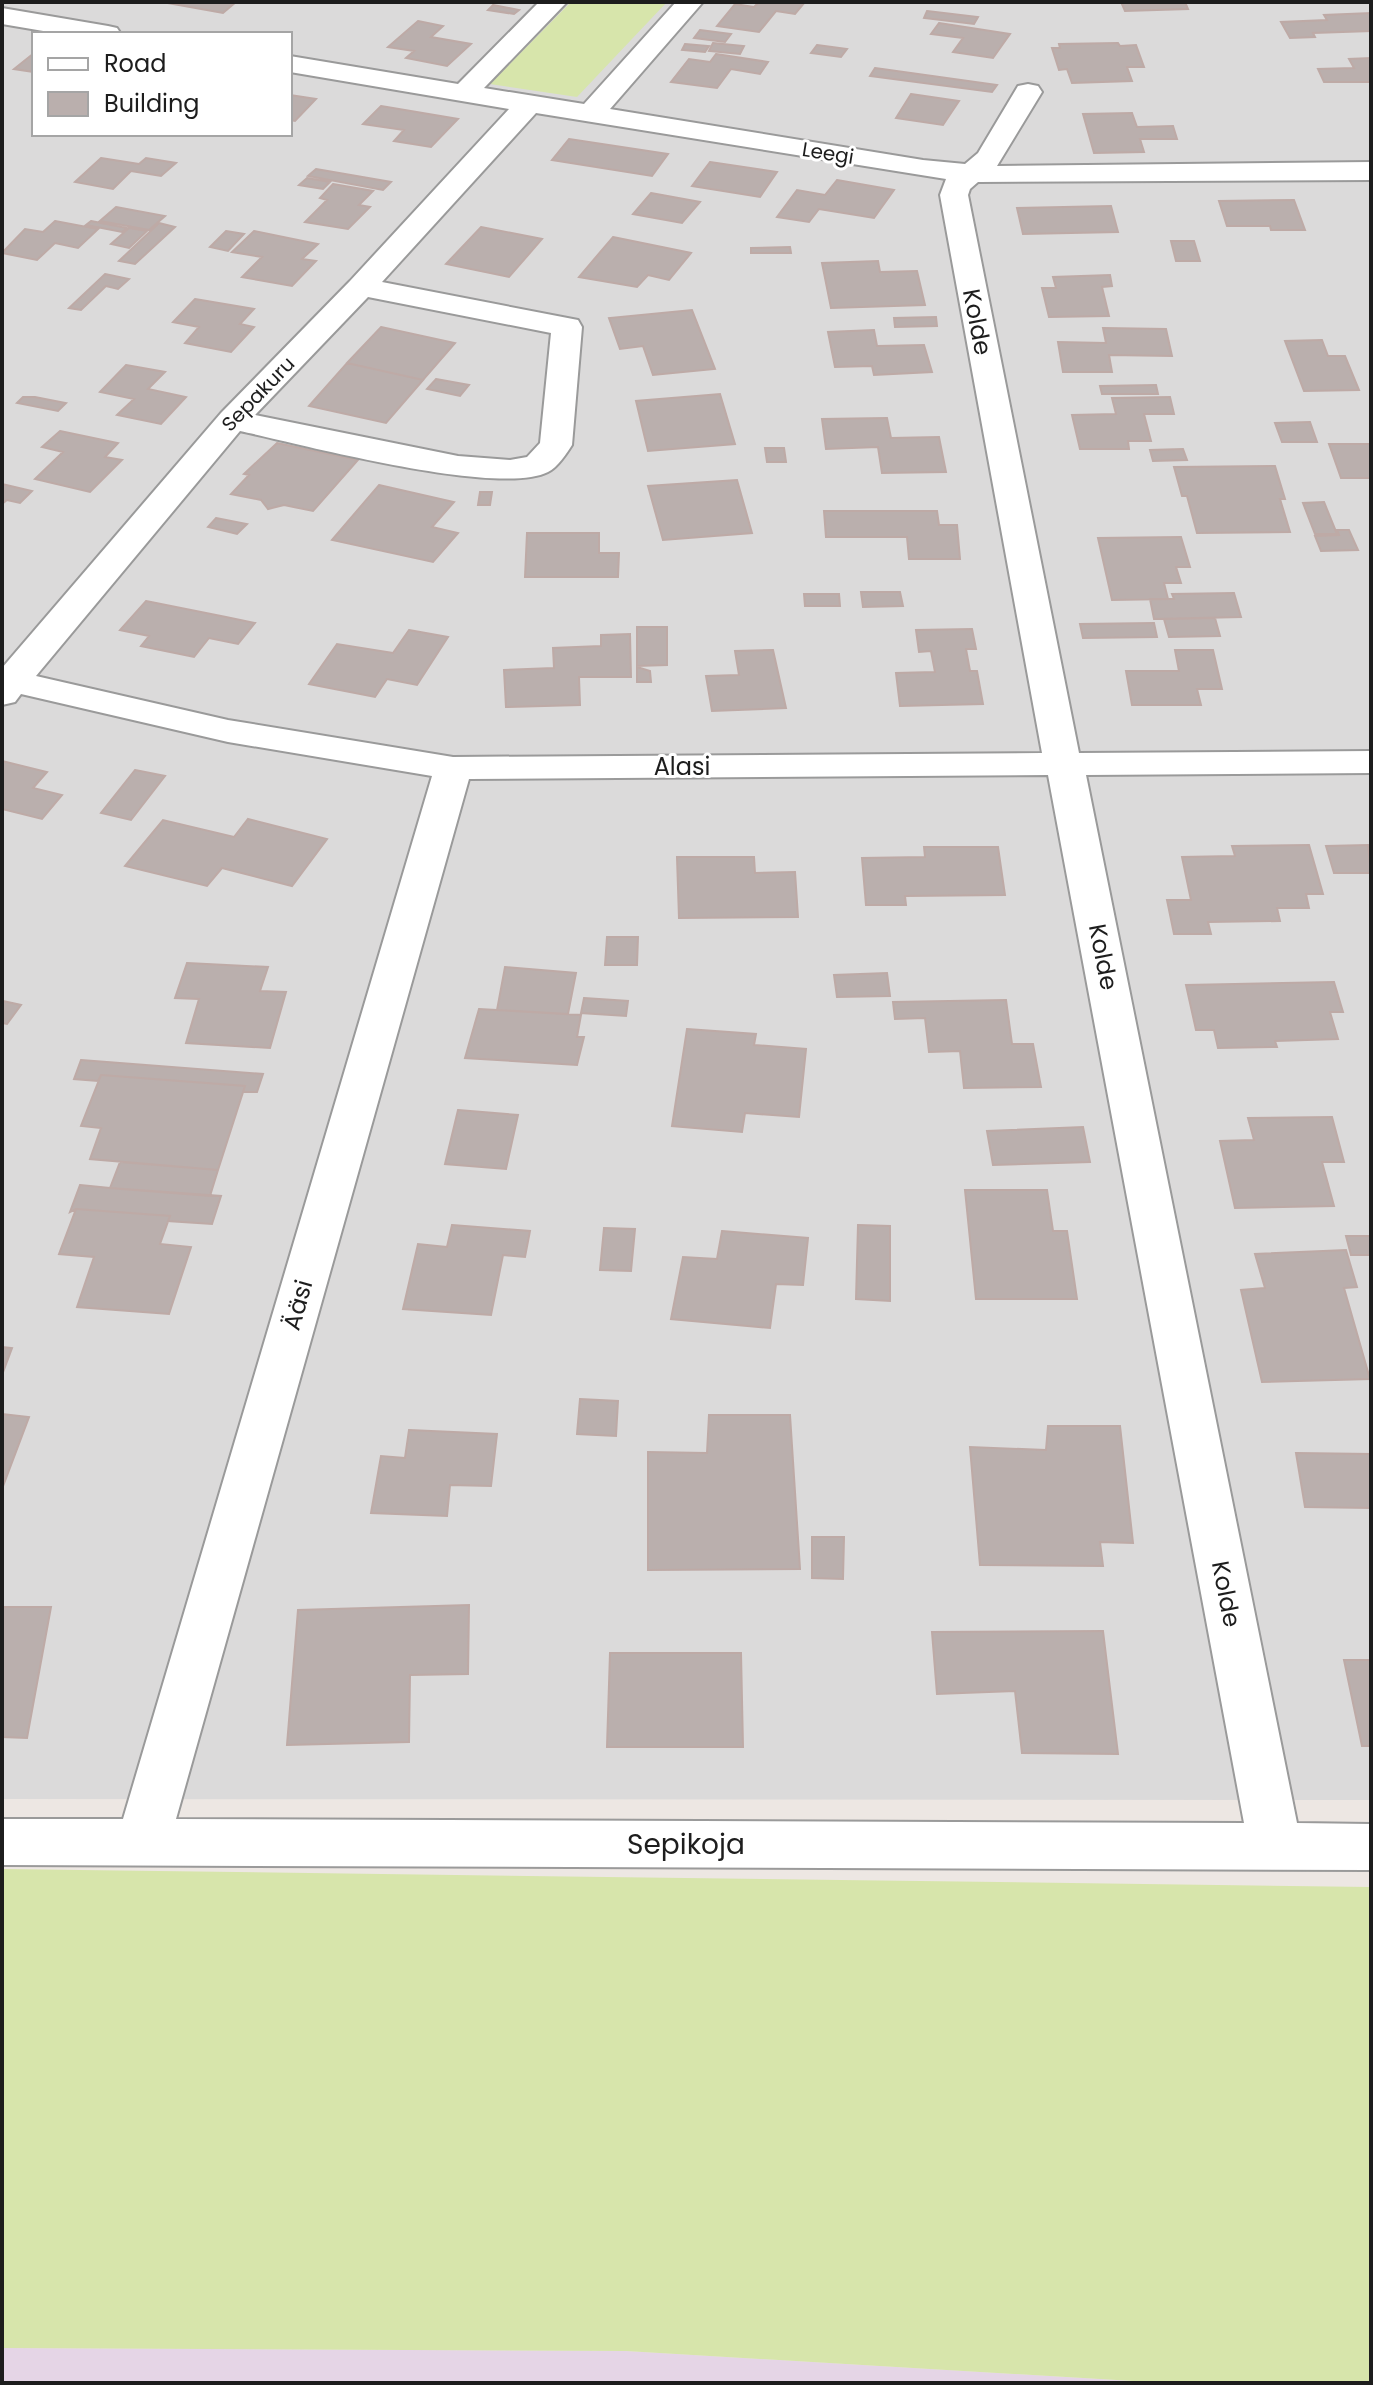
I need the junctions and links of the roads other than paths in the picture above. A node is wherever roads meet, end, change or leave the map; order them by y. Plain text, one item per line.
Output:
1 (554, 2) edge
2 (690, 2) edge
3 (15, 18) edge
4 (96, 32) edge
5 (292, 64) edge
6 (465, 92) junction
7 (1028, 92) dead end
8 (528, 105) junction
9 (590, 114) junction
10 (1371, 171) edge
11 (971, 174) junction
12 (361, 287) junction
13 (232, 420) junction
14 (6, 685) edge
15 (1371, 762) edge
16 (1064, 764) junction
17 (453, 768) junction
18 (2, 1842) edge
19 (143, 1842) junction
20 (1275, 1847) junction
21 (1371, 1847) edge

1 - 6 street
2 - 9 street
3 - 4 street
5 - 6 street, Leegi
6 - 8 street, Leegi
7 - 11 street, Kolde
8 - 9 street, Leegi
8 - 12 street, Sepakuru
9 - 11 street, Leegi
10 - 11 street, Leegi
11 - 16 street, Kolde
12 - 13 street, Sepakuru
12 - 13 street
13 - 14 street, Sepakuru
14 - 17 street, Alasi
15 - 16 street, Alasi
16 - 17 street, Alasi
16 - 20 street, Kolde
17 - 19 street, Ääsi
18 - 19 street, Sepikoja
19 - 20 street, Sepikoja
20 - 21 street, Sepikoja

